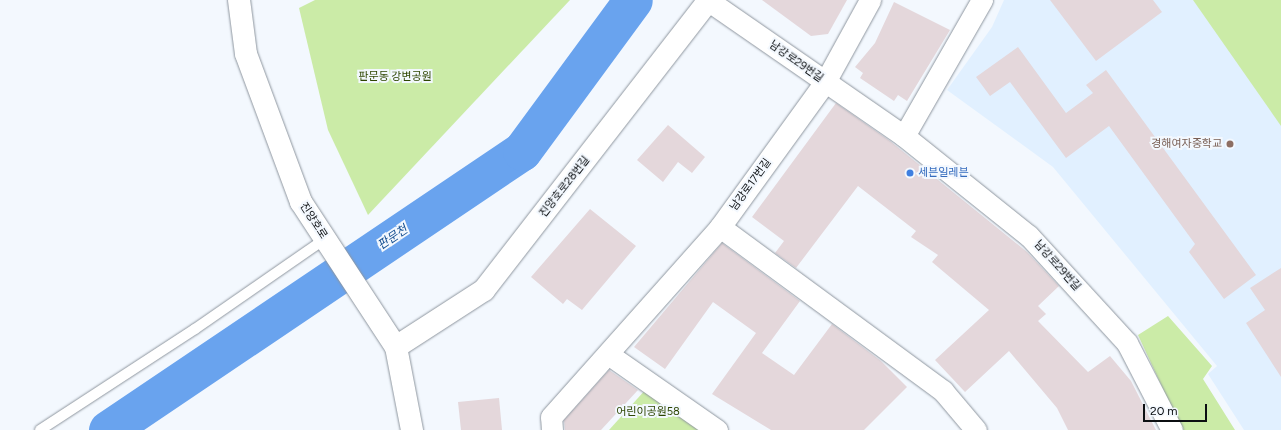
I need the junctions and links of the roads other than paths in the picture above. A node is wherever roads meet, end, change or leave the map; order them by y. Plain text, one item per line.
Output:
1 (239, 0) edge
2 (709, 0) edge
3 (870, 0) edge
4 (982, 0) edge
5 (825, 82) junction
6 (904, 136) junction
7 (720, 227) junction
8 (325, 239) junction
9 (396, 347) junction
10 (608, 354) junction
11 (40, 430) edge
12 (412, 430) edge
13 (552, 430) edge
14 (717, 430) edge
15 (976, 430) edge
16 (1172, 430) edge

1 - 8 street, 진양호로
2 - 5 street, 남강로29번길
2 - 9 street, 진양호로28번길
3 - 5 street, 남강로17번길
4 - 6 street
5 - 6 street, 남강로29번길
5 - 7 street, 남강로17번길
6 - 16 street, 남강로29번길
7 - 10 street, 남강로17번길
7 - 15 street
8 - 9 street, 진양호로
8 - 11 lane
9 - 12 street, 진양호로
10 - 13 street, 남강로17번길
10 - 14 street

